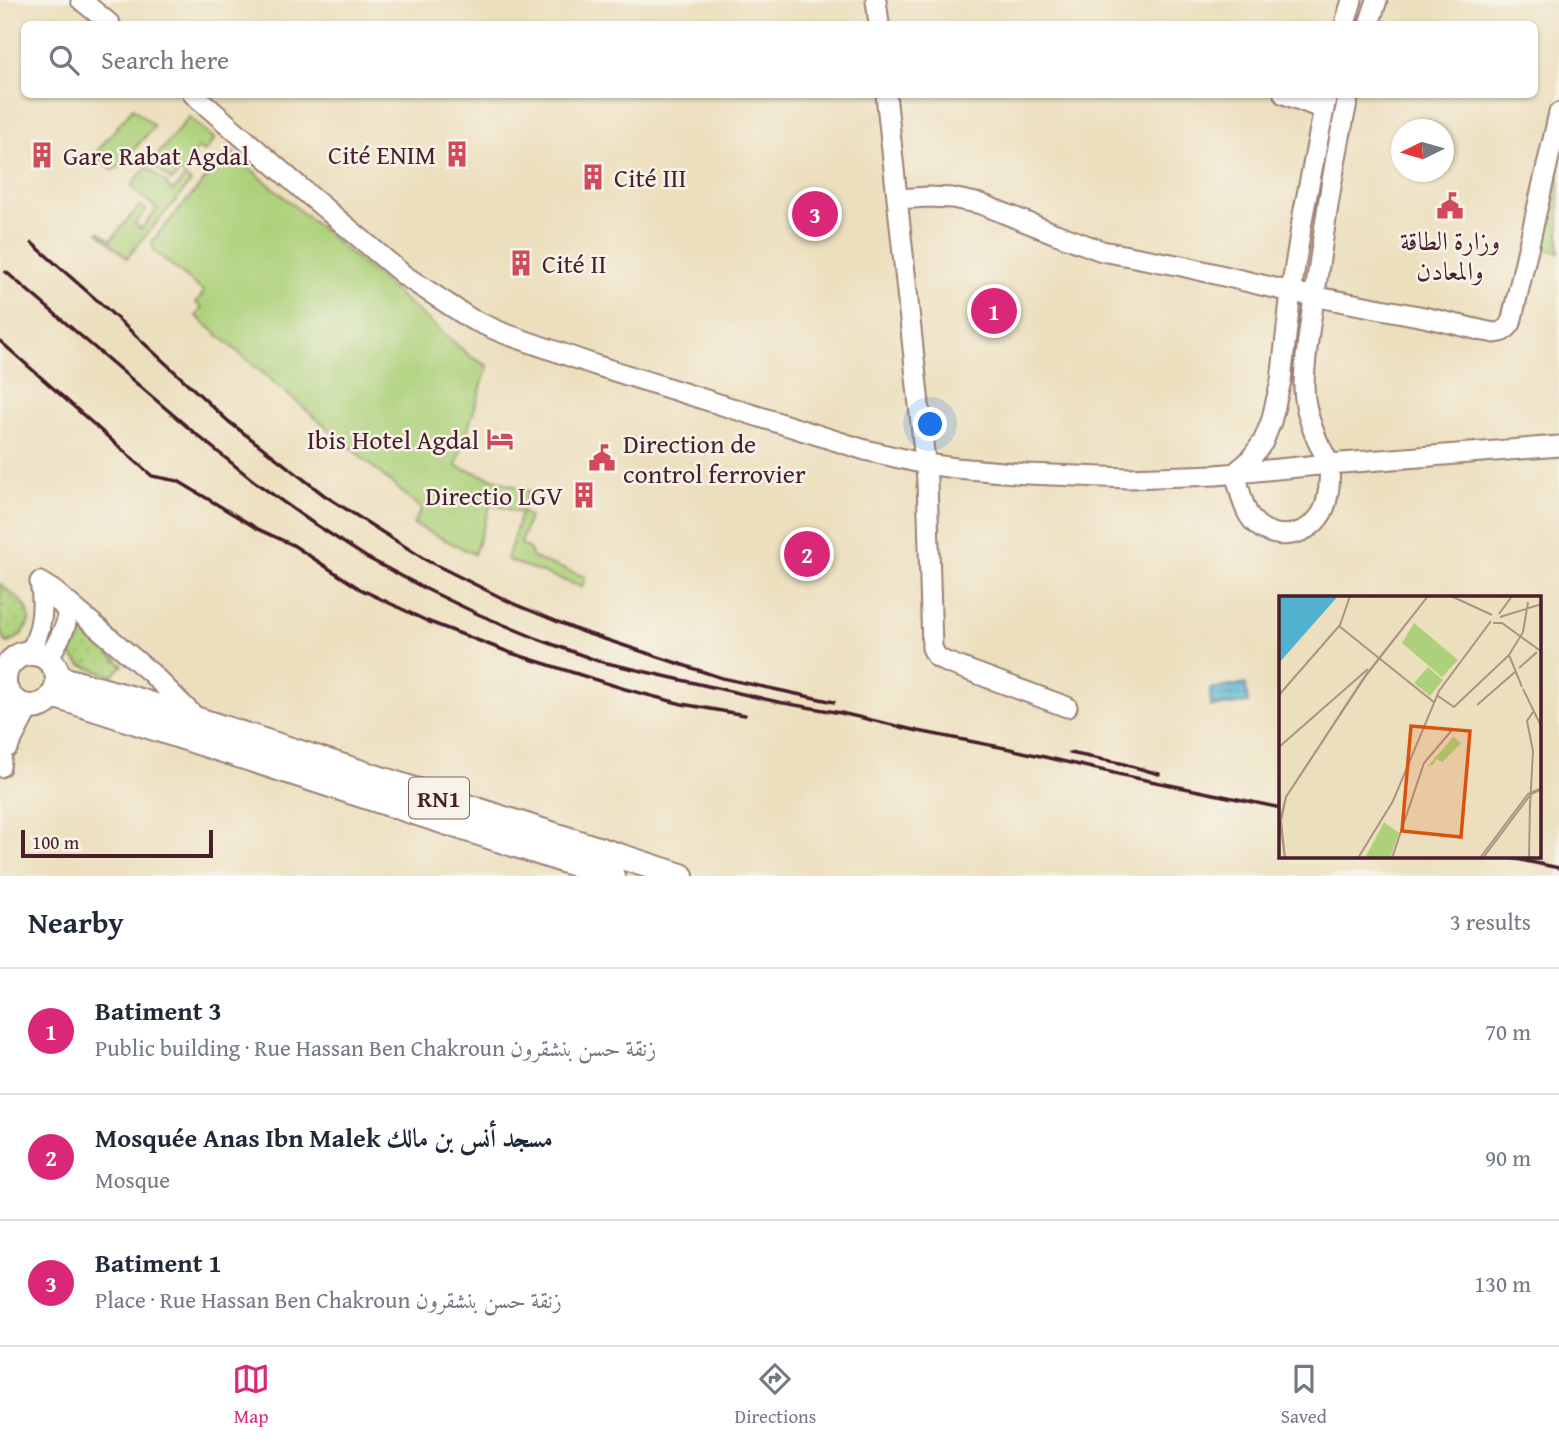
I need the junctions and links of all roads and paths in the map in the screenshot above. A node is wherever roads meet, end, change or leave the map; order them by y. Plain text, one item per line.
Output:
1 (81, 0) edge
2 (876, 0) edge
3 (1352, 0) edge
4 (1377, 0) edge
5 (106, 21) edge
6 (878, 21) edge
7 (1346, 21) edge
8 (1370, 21) edge
9 (198, 98) edge
10 (886, 98) edge
11 (1304, 98) edge
12 (1348, 98) edge
13 (1325, 102) edge
14 (1559, 113) edge
15 (898, 199) junction
16 (1291, 292) junction
17 (1315, 296) junction
18 (1559, 446) edge
19 (925, 464) junction
20 (1329, 464) junction
21 (1235, 473) junction
22 (23, 674) edge
23 (1067, 706) dead end
24 (29, 707) joint
25 (197, 719) junction
26 (1, 763) edge
27 (612, 876) edge
28 (681, 876) edge

1 - 5 street
2 - 6 street
3 - 7 street
4 - 8 street
9 - 19 street
10 - 15 street
11 - 13 street
12 - 17 street
13 - 16 street
14 - 17 street
15 - 16 street
15 - 19 street
16 - 17 street
16 - 21 street
17 - 20 street
18 - 20 street
19 - 21 street
19 - 23 street
20 - 21 street
20 - 21 street
22 - 24 main road
22 - 25 main road, RN1
22 - 25 street
22 - 26 street
22 - 27 main road, RN1
24 - 26 street
25 - 28 main road, RN1

